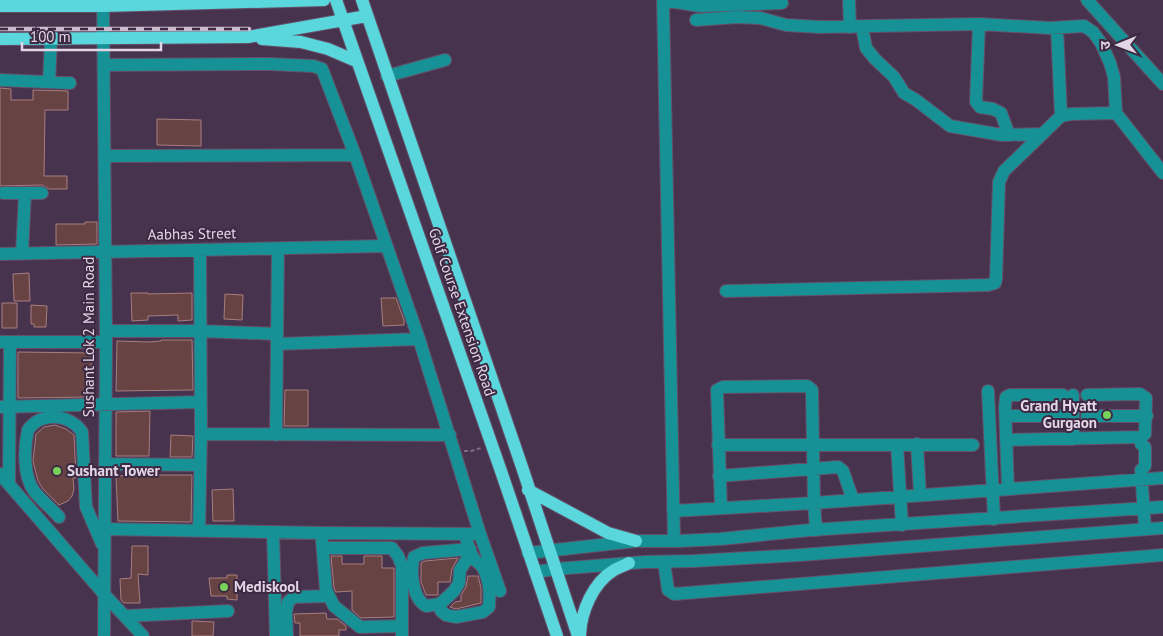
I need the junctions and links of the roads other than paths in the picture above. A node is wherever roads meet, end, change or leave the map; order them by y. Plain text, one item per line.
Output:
1 (272, 0) edge
2 (324, 0) edge
3 (336, 0) edge
4 (362, 0) edge
5 (663, 0) edge
6 (850, 0) edge
7 (1087, 0) edge
8 (103, 3) edge
9 (782, 3) dead end
10 (0, 6) edge
11 (367, 16) junction
12 (342, 20) junction
13 (696, 20) dead end
14 (979, 24) junction
15 (856, 27) junction
16 (1057, 28) junction
17 (248, 37) junction
18 (0, 39) edge
19 (103, 39) junction
20 (51, 40) junction
21 (445, 60) dead end
22 (356, 61) junction
23 (105, 65) junction
24 (387, 76) junction
25 (0, 80) edge
26 (49, 82) junction
27 (70, 83) dead end
28 (1163, 84) edge
29 (1116, 113) junction
30 (1061, 116) junction
31 (1042, 134) junction
32 (1015, 135) junction
33 (1025, 151) junction
34 (354, 155) junction
35 (104, 156) junction
36 (1163, 173) edge
37 (24, 193) junction
38 (42, 193) dead end
39 (3, 194) dead end
40 (385, 246) junction
41 (278, 248) junction
42 (200, 250) junction
43 (106, 251) junction
44 (22, 253) junction
45 (0, 254) edge
46 (726, 291) dead end
47 (200, 331) junction
48 (106, 337) junction
49 (277, 339) junction
50 (419, 339) junction
51 (5, 342) edge
52 (988, 392) dead end
53 (1087, 395) dead end
54 (200, 402) junction
55 (106, 404) junction
56 (5, 407) edge
57 (1005, 416) junction
58 (1062, 416) dead end
59 (1087, 416) dead end
60 (1147, 416) junction
61 (201, 434) junction
62 (276, 435) junction
63 (450, 435) junction
64 (1073, 439) junction
65 (1006, 440) junction
66 (1141, 441) junction
67 (813, 444) junction
68 (918, 444) junction
69 (718, 445) junction
70 (897, 445) junction
71 (973, 445) dead end
72 (105, 464) junction
73 (200, 465) junction
74 (814, 469) junction
75 (1141, 475) junction
76 (719, 476) junction
77 (4, 478) edge
78 (1163, 478) edge
79 (528, 490) junction
80 (992, 490) junction
81 (1008, 490) junction
82 (920, 495) junction
83 (900, 496) junction
84 (853, 500) junction
85 (814, 503) junction
86 (1163, 507) edge
87 (721, 508) junction
88 (1143, 509) junction
89 (673, 511) junction
90 (59, 516) dead end
91 (994, 519) junction
92 (902, 525) junction
93 (1163, 528) edge
94 (104, 529) junction
95 (1145, 529) junction
96 (816, 530) junction
97 (199, 531) junction
98 (273, 532) junction
99 (322, 533) junction
100 (465, 534) junction
101 (480, 534) junction
102 (759, 535) junction
103 (636, 541) junction
104 (674, 541) junction
105 (104, 548) junction
106 (323, 548) junction
107 (550, 550) junction
108 (470, 551) junction
109 (528, 553) junction
110 (1163, 555) edge
111 (760, 557) junction
112 (664, 562) junction
113 (629, 563) junction
114 (556, 569) junction
115 (535, 572) junction
116 (500, 591) dead end
117 (104, 594) junction
118 (328, 596) junction
119 (440, 604) junction
120 (228, 611) dead end
121 (126, 616) junction
122 (402, 631) edge
123 (104, 636) edge
124 (144, 636) edge
125 (276, 636) edge
126 (287, 636) edge
127 (557, 636) edge
128 (579, 636) edge

1 - 2 main road
1 - 8 main road
3 - 12 main road, Golf Course Extension Road
4 - 11 main road, Golf Course Extension Road
5 - 9 street
5 - 89 street
6 - 15 street
7 - 28 street
8 - 10 main road
8 - 19 street, Sushant Lok 2 Main Road
11 - 12 main road
11 - 24 main road, Golf Course Extension Road
12 - 17 main road
12 - 22 main road, Golf Course Extension Road
13 - 15 street
14 - 15 street
14 - 16 street
14 - 32 street
15 - 32 street
16 - 29 street
16 - 30 street
17 - 19 main road
17 - 22 main road
18 - 20 main road
19 - 20 main road
19 - 23 street, Sushant Lok 2 Main Road
20 - 26 street
21 - 24 street
22 - 109 main road, Golf Course Extension Road
23 - 34 street
23 - 35 street, Sushant Lok 2 Main Road
24 - 79 main road, Golf Course Extension Road
25 - 26 street
26 - 27 street
29 - 30 street
29 - 36 street
30 - 31 street
31 - 32 street
31 - 33 street
32 - 33 street
33 - 46 street
34 - 35 street
34 - 40 street
35 - 43 street, Sushant Lok 2 Main Road
37 - 38 street
37 - 39 street
37 - 44 street
40 - 41 street, Aabhas Street
40 - 50 street
41 - 42 street, Aabhas Street
41 - 49 street
42 - 43 street, Aabhas Street
42 - 47 street
43 - 44 street, Aabhas Street
43 - 48 street, Sushant Lok 2 Main Road
44 - 45 street, Aabhas Street
47 - 48 street
47 - 49 street
47 - 54 street
48 - 51 street
48 - 55 street, Sushant Lok 2 Main Road
49 - 50 street
49 - 62 street
50 - 63 street
51 - 56 street
52 - 80 street
53 - 60 street
54 - 55 street
54 - 61 street
55 - 56 street
55 - 72 street, Sushant Lok 2 Main Road
56 - 77 street
57 - 58 street
57 - 64 street
57 - 65 street
59 - 60 street
60 - 66 street
61 - 62 street
61 - 73 street
62 - 63 street
63 - 101 street
64 - 65 street
64 - 66 street
65 - 81 street
66 - 75 street
67 - 69 street
67 - 69 street
67 - 70 street
67 - 74 street
68 - 70 street
68 - 71 street
68 - 82 street
69 - 76 street
70 - 83 street
72 - 73 street
72 - 94 street, Sushant Lok 2 Main Road
73 - 97 street
74 - 76 street
74 - 84 street
74 - 85 street
75 - 78 street
75 - 81 street
75 - 88 street
76 - 87 street
77 - 117 street
79 - 103 main road
79 - 107 main road, Golf Course Extension Road
80 - 81 street
80 - 82 street
80 - 91 street
82 - 83 street
83 - 84 street
83 - 92 street
84 - 85 street
85 - 87 street
85 - 96 street
86 - 88 street
87 - 89 street
88 - 91 street
88 - 95 street
89 - 104 street
90 - 105 street
91 - 92 street
92 - 96 street
93 - 95 street
94 - 97 street
94 - 105 street, Sushant Lok 2 Main Road
95 - 111 street
96 - 102 street
97 - 98 street
98 - 99 street
98 - 125 street
99 - 100 street
99 - 106 street
100 - 101 street
100 - 108 street
101 - 116 street
102 - 104 street
102 - 111 street
103 - 104 street
103 - 107 street
105 - 117 street, Sushant Lok 2 Main Road
106 - 118 street
106 - 122 street
107 - 109 street
107 - 114 main road, Golf Course Extension Road
108 - 119 street
108 - 119 street
108 - 119 street
109 - 115 main road, Golf Course Extension Road
110 - 112 street
111 - 112 street
112 - 113 street
113 - 114 street
113 - 128 main road
114 - 115 street
114 - 128 main road, Golf Course Extension Road
115 - 127 main road, Golf Course Extension Road
117 - 121 street
117 - 123 street, Sushant Lok 2 Main Road
118 - 122 street
118 - 126 street
120 - 121 street
121 - 124 street

